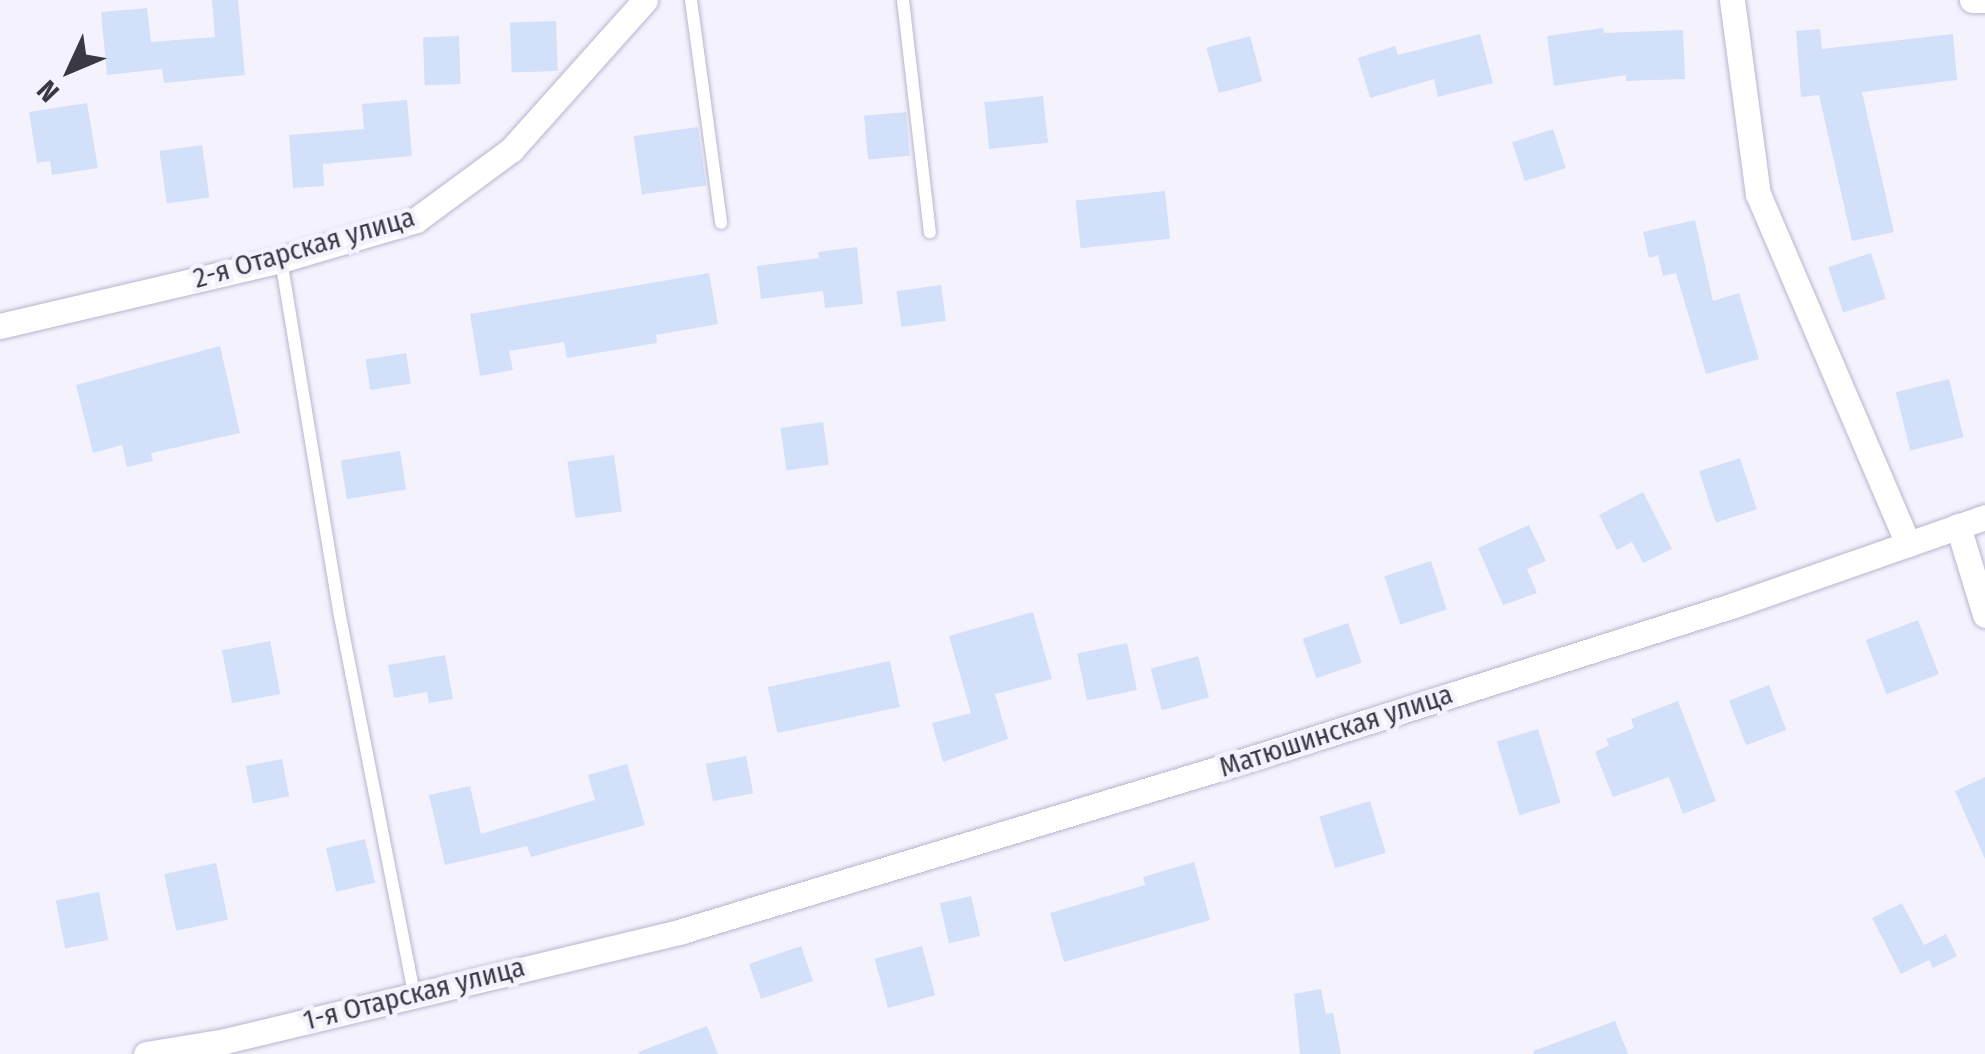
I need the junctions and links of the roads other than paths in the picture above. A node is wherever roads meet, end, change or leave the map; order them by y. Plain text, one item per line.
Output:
1 (645, 0) edge
2 (691, 0) edge
3 (902, 0) edge
4 (1732, 0) edge
5 (1972, 0) edge
6 (1985, 0) edge
7 (722, 223) dead end
8 (930, 232) dead end
9 (281, 260) junction
10 (0, 326) edge
11 (1985, 517) edge
12 (1958, 526) junction
13 (1908, 544) junction
14 (1985, 616) edge
15 (682, 931) joint
16 (414, 993) junction
17 (146, 1054) edge

1 - 9 street, 2-я Отарская улица
2 - 7 lane
3 - 8 lane
4 - 13 street
5 - 6 street
9 - 10 street, 2-я Отарская улица
9 - 16 lane
11 - 12 street, Матюшинская улица
12 - 13 street, Матюшинская улица
12 - 14 street
13 - 15 street, Матюшинская улица
15 - 16 street, 1-я Отарская улица
16 - 17 street, 1-я Отарская улица

